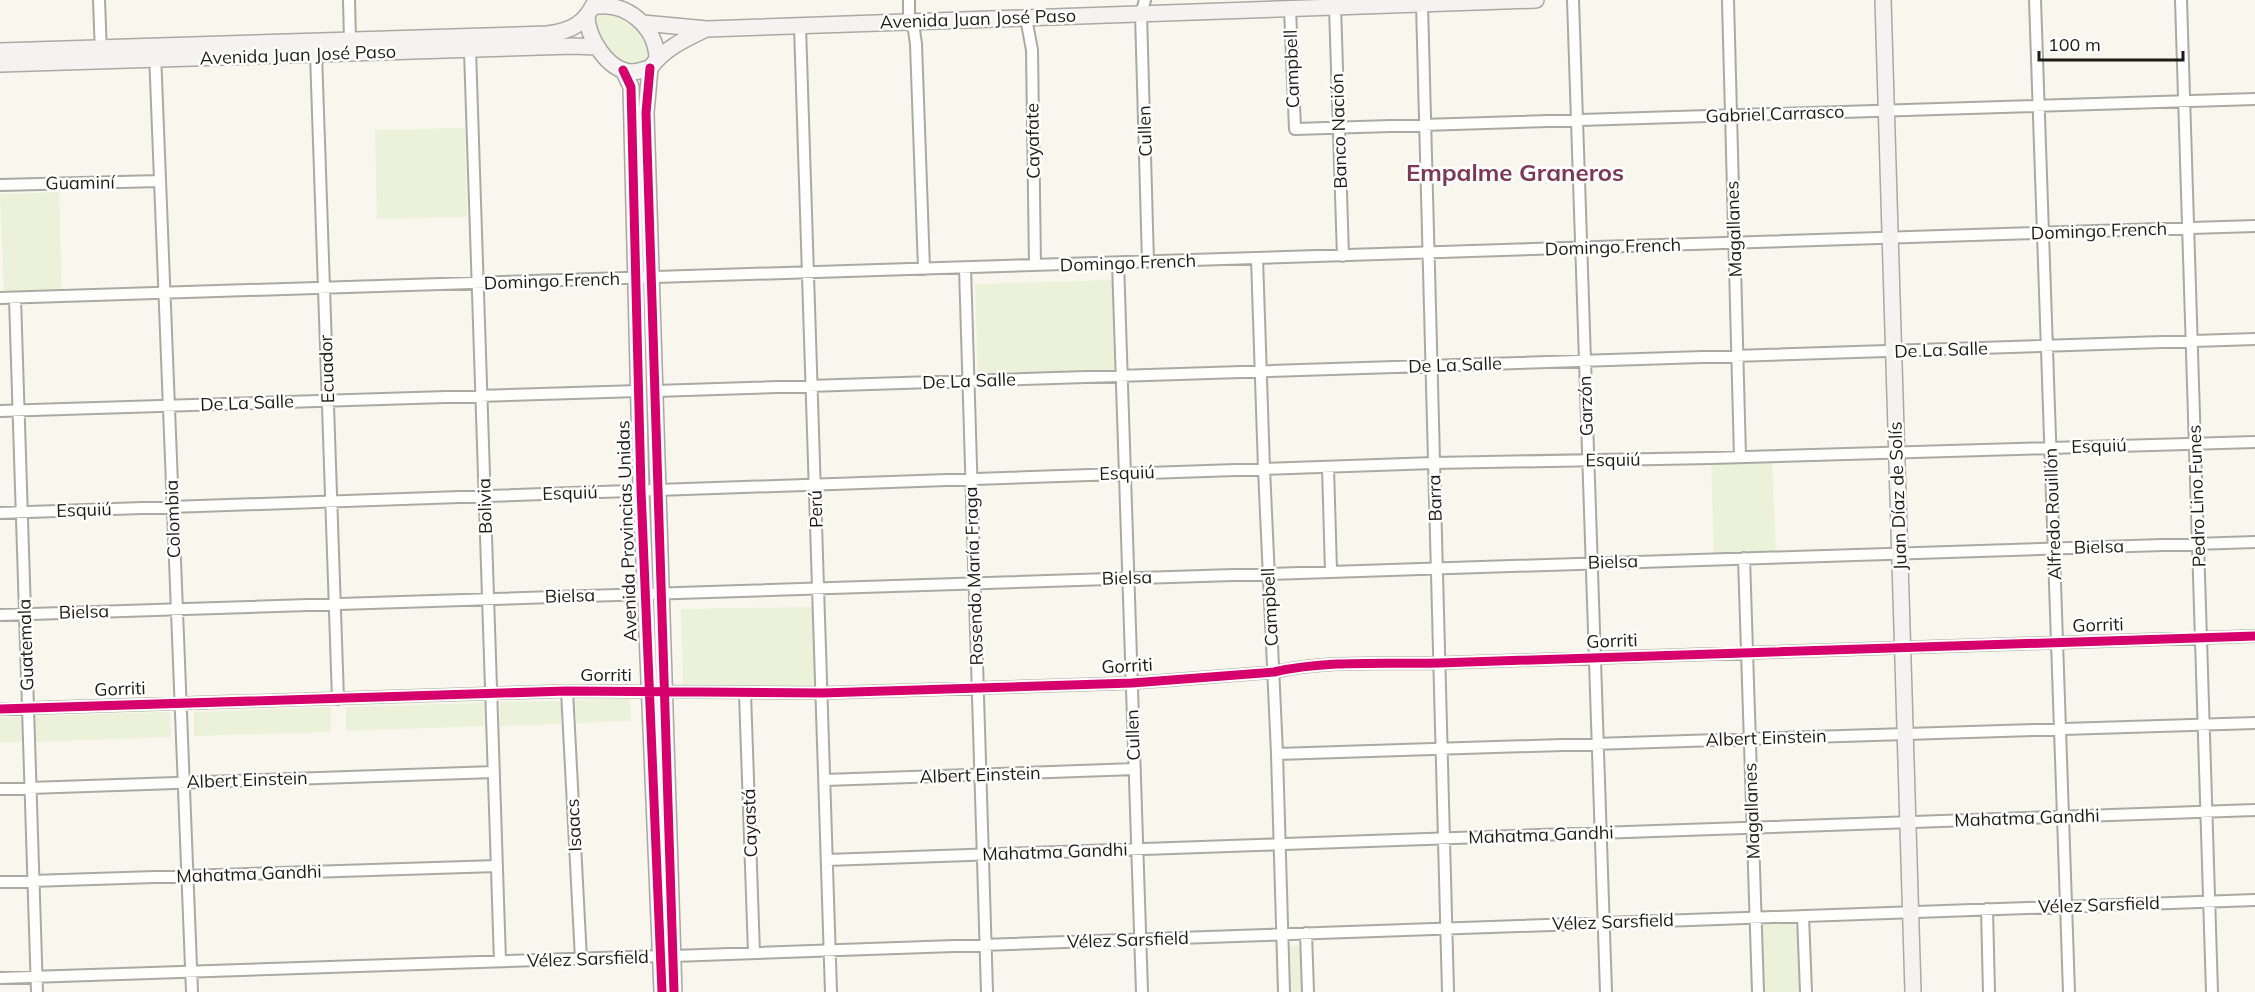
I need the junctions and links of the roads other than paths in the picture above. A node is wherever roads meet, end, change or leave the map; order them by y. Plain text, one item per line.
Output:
1 (99, 0) edge
2 (349, 0) edge
3 (909, 0) edge
4 (1536, 0) edge
5 (1573, 0) edge
6 (1728, 0) edge
7 (1883, 0) edge
8 (2035, 0) edge
9 (2181, 0) edge
10 (1382, 3) edge
11 (1422, 4) junction
12 (626, 5) edge
13 (1280, 6) edge
14 (592, 7) edge
15 (1143, 7) edge
16 (1335, 7) junction
17 (1026, 18) junction
18 (909, 22) junction
19 (643, 23) junction
20 (800, 26) junction
21 (707, 29) junction
22 (350, 40) junction
23 (597, 47) junction
24 (319, 48) junction
25 (470, 50) junction
26 (0, 51) edge
27 (155, 53) junction
28 (101, 55) junction
29 (653, 63) junction
30 (0, 64) edge
31 (622, 70) junction
32 (2255, 99) edge
33 (2185, 101) junction
34 (2039, 106) junction
35 (1886, 110) junction
36 (1731, 115) junction
37 (1577, 120) junction
38 (1425, 125) junction
39 (1339, 128) junction
40 (1295, 129) joint
41 (160, 181) junction
42 (0, 185) edge
43 (2255, 226) edge
44 (2188, 228) junction
45 (2043, 233) junction
46 (1890, 238) junction
47 (1735, 243) junction
48 (1581, 248) junction
49 (1428, 253) junction
50 (1343, 256) junction
51 (1257, 258) junction
52 (1148, 262) junction
53 (1118, 263) junction
54 (1035, 265) junction
55 (965, 268) junction
56 (924, 269) junction
57 (808, 273) junction
58 (644, 278) junction
59 (477, 283) junction
60 (324, 288) junction
61 (164, 293) junction
62 (0, 298) edge
63 (15, 298) junction
64 (2255, 339) edge
65 (2192, 341) junction
66 (2047, 346) junction
67 (1893, 351) junction
68 (1738, 356) junction
69 (1585, 361) junction
70 (1431, 366) junction
71 (1261, 372) junction
72 (1122, 376) junction
73 (968, 381) junction
74 (812, 386) junction
75 (639, 391) junction
76 (655, 391) junction
77 (481, 396) junction
78 (328, 401) junction
79 (169, 406) junction
80 (19, 410) junction
81 (0, 411) edge
82 (2255, 442) edge
83 (2195, 443) junction
84 (2050, 448) junction
85 (1896, 452) junction
86 (1740, 457) junction
87 (1588, 460) junction
88 (1434, 463) junction
89 (1329, 466) junction
90 (1264, 469) junction
91 (1125, 474) junction
92 (971, 479) junction
93 (815, 484) junction
94 (641, 490) junction
95 (657, 490) junction
96 (484, 496) junction
97 (331, 501) junction
98 (173, 507) junction
99 (22, 512) junction
100 (0, 513) edge
101 (2255, 542) edge
102 (2198, 544) junction
103 (2054, 548) junction
104 (1899, 553) junction
105 (1744, 558) junction
106 (1592, 563) junction
107 (1437, 568) junction
108 (1331, 571) junction
109 (1269, 573) junction
110 (1128, 578) junction
111 (975, 582) junction
112 (818, 587) junction
113 (661, 592) junction
114 (645, 593) junction
115 (488, 598) junction
116 (335, 604) junction
117 (177, 609) junction
118 (25, 614) junction
119 (0, 615) edge
120 (2255, 636) edge
121 (2201, 638) junction
122 (2057, 643) junction
123 (1902, 648) junction
124 (1747, 653) junction
125 (1595, 658) junction
126 (1439, 663) junction
127 (1274, 672) junction
128 (1132, 683) junction
129 (978, 688) junction
130 (567, 692) junction
131 (657, 692) junction
132 (745, 693) junction
133 (822, 693) junction
134 (492, 694) junction
135 (338, 699) junction
136 (181, 703) junction
137 (28, 708) junction
138 (0, 709) edge
139 (2255, 723) edge
140 (2203, 724) junction
141 (2060, 729) junction
142 (1905, 734) junction
143 (1750, 739) junction
144 (1598, 744) junction
145 (1442, 748) junction
146 (1277, 754) junction
147 (1135, 769) junction
148 (494, 772) junction
149 (981, 775) junction
150 (825, 780) junction
151 (184, 782) junction
152 (31, 788) junction
153 (0, 789) edge
154 (2255, 810) edge
155 (2207, 812) junction
156 (2063, 817) junction
157 (1908, 822) junction
158 (1753, 828) junction
159 (1601, 833) junction
160 (1444, 838) junction
161 (1279, 844) junction
162 (1137, 849) junction
163 (983, 855) junction
164 (827, 860) junction
165 (497, 866) junction
166 (188, 876) junction
167 (34, 881) junction
168 (0, 882) edge
169 (2255, 900) edge
170 (2210, 901) junction
171 (2066, 906) junction
172 (1987, 909) junction
173 (1910, 912) junction
174 (1803, 916) junction
175 (1756, 917) junction
176 (1604, 923) junction
177 (1446, 928) junction
178 (1306, 933) junction
179 (1282, 934) junction
180 (1140, 939) junction
181 (986, 945) junction
182 (830, 950) junction
183 (754, 953) junction
184 (667, 956) junction
185 (581, 959) junction
186 (500, 961) junction
187 (192, 971) junction
188 (37, 976) junction
189 (0, 978) edge
190 (37, 992) edge
191 (192, 992) edge
192 (662, 992) edge
193 (674, 992) edge
194 (831, 992) edge
195 (987, 992) edge
196 (1142, 992) edge
197 (1284, 992) edge
198 (1308, 992) edge
199 (1448, 992) edge
200 (1606, 992) edge
201 (1758, 992) edge
202 (1806, 992) edge
203 (1913, 992) edge
204 (1989, 992) edge
205 (2068, 992) edge
206 (2212, 992) edge

1 - 28 street
2 - 22 street
3 - 18 street
4 - 11 main road, Avenida Juan José Paso
5 - 37 street, Garzón
6 - 36 street, Magallanes
7 - 35 main road, Juan Díaz de Solís
8 - 34 street, Alfredo Rouillón
9 - 33 street, Pedro Lino Funes
10 - 11 main road, Avenida Juan José Paso
10 - 16 main road, Avenida Juan José Paso
11 - 38 street, Barra
12 - 14 main road
12 - 19 main road
13 - 15 main road, Avenida Juan José Paso
13 - 16 main road, Avenida Juan José Paso
13 - 40 street, Campbell
14 - 22 main road, Avenida Juan José Paso
14 - 23 main road
15 - 17 main road, Avenida Juan José Paso
15 - 52 street, Cullen
16 - 39 street, Banco Nación
17 - 18 main road, Avenida Juan José Paso
17 - 54 street, Cayafate
18 - 20 main road, Avenida Juan José Paso
18 - 56 street
19 - 21 main road, Avenida Juan José Paso
19 - 29 main road
20 - 21 main road, Avenida Juan José Paso
20 - 57 street, Perú
21 - 29 main road, Avenida Juan José Paso
22 - 24 main road, Avenida Juan José Paso
23 - 25 main road, Avenida Juan José Paso
23 - 31 main road
24 - 25 main road, Avenida Juan José Paso
24 - 27 main road, Avenida Juan José Paso
24 - 60 street, Ecuador
25 - 59 street, Bolivia
26 - 28 main road, Avenida Juan José Paso
27 - 28 main road, Avenida Juan José Paso
27 - 41 street, Colombia
28 - 30 main road, Avenida Juan José Paso
29 - 31 main road
29 - 58 main road, Avenida Provincias Unidas
31 - 58 main road, Avenida Provincias Unidas
32 - 33 street, Gabriel Carrasco
33 - 34 street, Gabriel Carrasco
33 - 44 street, Pedro Lino Funes
34 - 35 street, Gabriel Carrasco
34 - 45 street, Alfredo Rouillón
35 - 36 street, Gabriel Carrasco
35 - 46 main road, Juan Díaz de Solís
36 - 37 street, Gabriel Carrasco
36 - 47 street, Magallanes
37 - 38 street, Gabriel Carrasco
37 - 48 street, Garzón
38 - 39 street, Gabriel Carrasco
38 - 49 street, Barra
39 - 40 street, Gabriel Carrasco
39 - 50 street, Banco Nación
41 - 42 street, Guaminí
41 - 61 street, Colombia
43 - 44 street, Domingo French
44 - 45 street, Domingo French
44 - 65 street, Pedro Lino Funes
45 - 46 street, Domingo French
45 - 66 street, Alfredo Rouillón
46 - 47 street, Domingo French
46 - 67 main road, Juan Díaz de Solís
47 - 48 street, Domingo French
47 - 68 street, Magallanes
48 - 49 street, Domingo French
48 - 69 street, Garzón
49 - 50 street, Domingo French
49 - 70 street, Barra
50 - 51 street, Domingo French
51 - 52 street, Domingo French
51 - 71 street, Campbell
52 - 53 street, Domingo French
53 - 54 street, Domingo French
53 - 72 street, Cullen
54 - 55 street, Domingo French
55 - 56 street, Domingo French
55 - 73 street, Rosendo María Fraga
56 - 57 street, Domingo French
57 - 58 street, Domingo French
57 - 74 street, Perú
58 - 59 street, Domingo French
58 - 75 main road, Avenida Provincias Unidas
58 - 76 main road, Avenida Provincias Unidas
59 - 60 street, Domingo French
59 - 77 street, Bolivia
60 - 61 street, Domingo French
60 - 78 street, Ecuador
61 - 63 street, Domingo French
61 - 79 street, Colombia
62 - 63 street, Domingo French
63 - 80 street, Guatemala
64 - 65 street, De La Salle
65 - 66 street, De La Salle
65 - 83 street, Pedro Lino Funes
66 - 67 street, De La Salle
66 - 84 street, Alfredo Rouillón
67 - 68 street, De La Salle
67 - 85 main road, Juan Díaz de Solís
68 - 69 street, De La Salle
68 - 86 street, Magallanes
69 - 70 street, De La Salle
69 - 87 street, Garzón
70 - 71 street, De La Salle
70 - 88 street, Barra
71 - 72 street, De La Salle
71 - 90 street, Campbell
72 - 73 street, De La Salle
72 - 91 street, Cullen
73 - 74 street, De La Salle
73 - 92 street, Rosendo María Fraga
74 - 76 street, De La Salle
74 - 93 street, Perú
75 - 77 street, De La Salle
75 - 94 main road, Avenida Provincias Unidas
76 - 95 main road, Avenida Provincias Unidas
77 - 78 street, De La Salle
77 - 96 street, Bolivia
78 - 79 street, De La Salle
78 - 97 street, Ecuador
79 - 80 street, De La Salle
79 - 98 street, Colombia
80 - 81 street, De La Salle
80 - 99 street, Guatemala
82 - 83 street, Esquiú
83 - 84 street, Esquiú
83 - 102 street, Pedro Lino Funes
84 - 85 street, Esquiú
84 - 103 street, Alfredo Rouillón
85 - 86 street, Esquiú
85 - 104 main road, Juan Díaz de Solís
86 - 87 street, Esquiú
87 - 88 street, Esquiú
87 - 106 street, Garzón
88 - 89 street, Esquiú
88 - 107 street, Barra
89 - 90 street, Esquiú
89 - 108 street
90 - 91 street, Esquiú
90 - 109 street, Campbell
91 - 92 street, Esquiú
91 - 110 street, Cullen
92 - 93 street, Esquiú
92 - 111 street, Rosendo María Fraga
93 - 95 street, Esquiú
93 - 112 street, Perú
94 - 95 street, Esquiú
94 - 96 street, Esquiú
94 - 114 main road, Avenida Provincias Unidas
95 - 113 main road, Avenida Provincias Unidas
96 - 97 street, Esquiú
96 - 115 street, Bolivia
97 - 98 street, Esquiú
97 - 116 street, Ecuador
98 - 99 street, Esquiú
98 - 117 street, Colombia
99 - 100 street, Esquiú
99 - 118 street, Guatemala
101 - 102 street, Bielsa
102 - 103 street, Bielsa
102 - 121 street, Pedro Lino Funes
103 - 104 street, Bielsa
103 - 122 street, Alfredo Rouillón
104 - 105 street, Bielsa
104 - 123 main road, Juan Díaz de Solís
105 - 106 street, Bielsa
105 - 124 street, Magallanes
106 - 107 street, Bielsa
106 - 125 street, Garzón
107 - 108 street, Bielsa
107 - 126 street, Barra
108 - 109 street, Bielsa
109 - 110 street, Bielsa
109 - 127 street, Campbell
110 - 111 street, Bielsa
110 - 128 street, Cullen
111 - 112 street, Bielsa
111 - 129 street, Rosendo María Fraga
112 - 113 street, Bielsa
112 - 133 street, Perú
113 - 114 street, Bielsa
113 - 131 main road, Avenida Provincias Unidas
114 - 115 street, Bielsa
114 - 131 main road, Avenida Provincias Unidas
115 - 116 street, Bielsa
115 - 134 street, Bolivia
116 - 117 street, Bielsa
116 - 135 street, Ecuador
117 - 118 street, Bielsa
117 - 136 street, Colombia
118 - 119 street, Bielsa
118 - 137 street, Guatemala
120 - 121 street, Gorriti
121 - 122 street, Gorriti
121 - 140 street, Pedro Lino Funes
122 - 123 street, Gorriti
122 - 141 street, Alfredo Rouillón
123 - 124 street, Gorriti
123 - 142 main road, Juan Díaz de Solís
124 - 125 street, Gorriti
124 - 143 street, Magallanes
125 - 126 street, Gorriti
125 - 144 street, Garzón
126 - 127 street, Gorriti
126 - 145 street, Barra
127 - 128 street, Gorriti
127 - 146 street, Campbell
128 - 129 street, Gorriti
128 - 147 street, Cullen
129 - 133 street, Gorriti
129 - 149 street, Rosendo María Fraga
130 - 131 street, Gorriti
130 - 134 street, Gorriti
130 - 185 street, Isaacs
131 - 132 street, Gorriti
131 - 184 main road, Avenida Provincias Unidas
132 - 133 street, Gorriti
132 - 183 street, Cayastá
133 - 150 street, Perú
134 - 135 street, Gorriti
134 - 148 street, Bolivia
135 - 136 street, Gorriti
136 - 137 street, Gorriti
136 - 151 street, Colombia
137 - 138 street, Gorriti
137 - 152 street, Guatemala
139 - 140 street, Albert Einstein
140 - 141 street, Albert Einstein
140 - 155 street, Pedro Lino Funes
141 - 142 street, Albert Einstein
141 - 156 street, Alfredo Rouillón
142 - 143 street, Albert Einstein
142 - 157 main road, Juan Díaz de Solís
143 - 144 street, Albert Einstein
143 - 158 street, Magallanes
144 - 145 street, Albert Einstein
144 - 159 street, Garzón
145 - 146 street, Albert Einstein
145 - 160 street, Barra
146 - 161 street, Campbell
147 - 149 street, Albert Einstein
147 - 162 street, Cullen
148 - 151 street, Albert Einstein
148 - 165 street, Bolivia
149 - 150 street, Albert Einstein
149 - 163 street, Rosendo María Fraga
150 - 164 street, Perú
151 - 152 street, Albert Einstein
151 - 166 street, Colombia
152 - 153 street, Albert Einstein
152 - 167 street, Guatemala
154 - 155 street, Mahatma Gandhi
155 - 156 street, Mahatma Gandhi
155 - 170 street, Pedro Lino Funes
156 - 157 street, Mahatma Gandhi
156 - 171 street, Alfredo Rouillón
157 - 158 street, Mahatma Gandhi
157 - 173 main road, Juan Díaz de Solís
158 - 159 street, Mahatma Gandhi
158 - 175 street, Magallanes
159 - 160 street, Mahatma Gandhi
159 - 176 street, Garzón
160 - 161 street, Mahatma Gandhi
160 - 177 street, Barra
161 - 162 street, Mahatma Gandhi
161 - 179 street, Campbell
162 - 163 street, Mahatma Gandhi
162 - 180 street, Cullen
163 - 164 street, Mahatma Gandhi
163 - 181 street, Rosendo María Fraga
164 - 182 street, Perú
165 - 166 street, Mahatma Gandhi
165 - 186 street, Bolivia
166 - 167 street, Mahatma Gandhi
166 - 187 street, Colombia
167 - 168 street, Mahatma Gandhi
167 - 188 street, Guatemala
169 - 170 street, Vélez Sarsfield
170 - 171 street, Vélez Sarsfield
170 - 206 street, Pedro Lino Funes
171 - 172 street, Vélez Sarsfield
171 - 205 street, Alfredo Rouillón
172 - 173 street, Vélez Sarsfield
172 - 204 street
173 - 174 street, Vélez Sarsfield
173 - 203 main road, Juan Díaz de Solís
174 - 175 street, Vélez Sarsfield
174 - 202 street
175 - 176 street, Vélez Sarsfield
175 - 201 street, Magallanes
176 - 177 street, Vélez Sarsfield
176 - 200 street, Garzón
177 - 178 street, Vélez Sarsfield
177 - 199 street, Barra
178 - 179 street, Vélez Sarsfield
178 - 198 street
179 - 180 street, Vélez Sarsfield
179 - 197 street, Campbell
180 - 181 street, Vélez Sarsfield
180 - 196 street, Cullen
181 - 182 street, Vélez Sarsfield
181 - 195 street, Rosendo María Fraga
182 - 183 street, Vélez Sarsfield
182 - 194 street, Perú
183 - 184 street, Vélez Sarsfield
184 - 185 street, Vélez Sarsfield
184 - 192 main road, Avenida Provincias Unidas
184 - 193 main road, Avenida Provincias Unidas
185 - 186 street, Vélez Sarsfield
186 - 187 street, Vélez Sarsfield
187 - 188 street, Vélez Sarsfield
187 - 191 street, Colombia
188 - 189 street, Vélez Sarsfield
188 - 190 street, Guatemala

